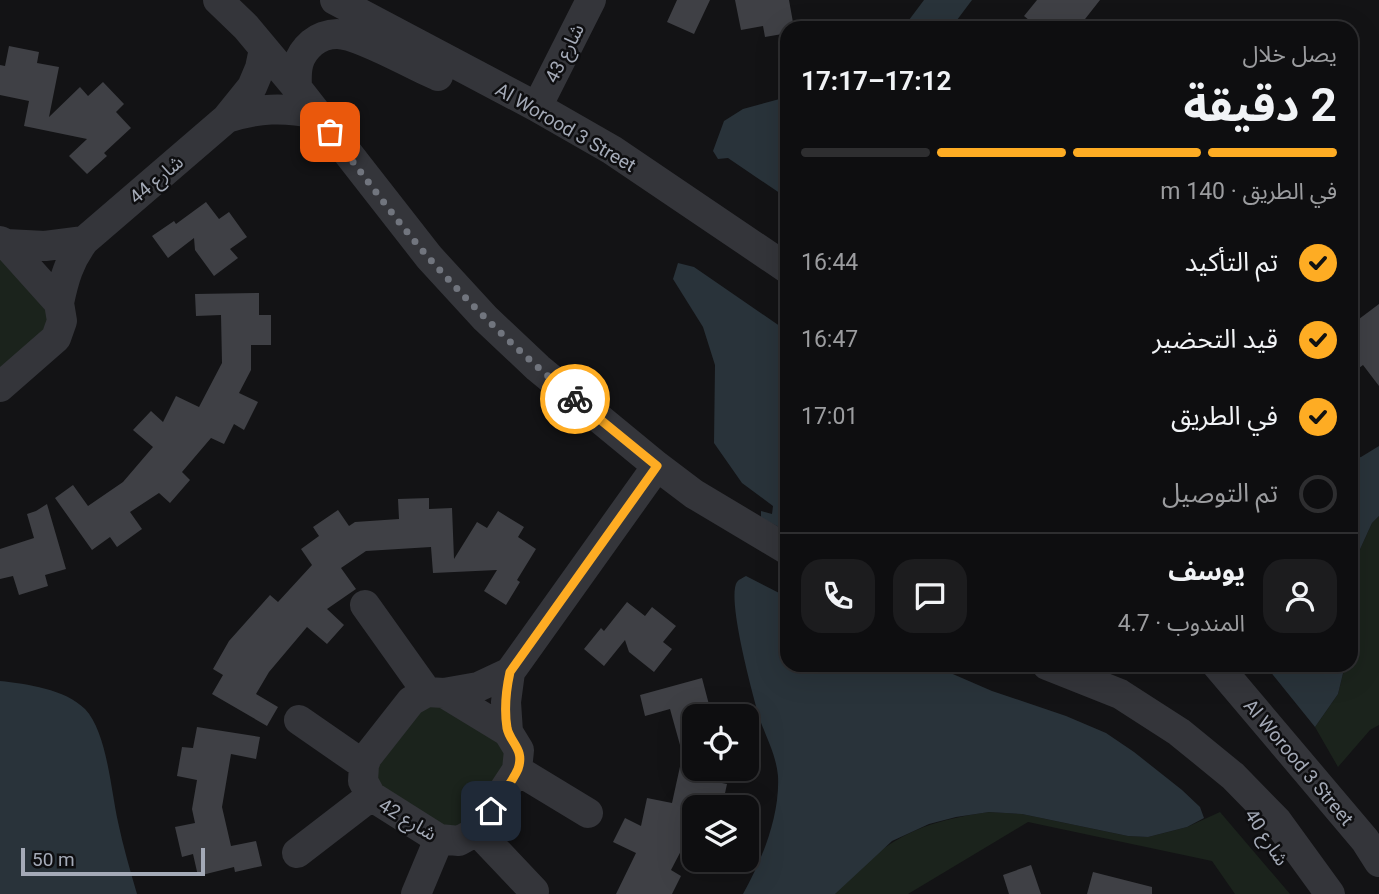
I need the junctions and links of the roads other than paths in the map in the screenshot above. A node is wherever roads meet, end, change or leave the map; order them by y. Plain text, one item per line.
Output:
1 (219, 0) edge
2 (335, 0) edge
3 (591, 0) edge
4 (264, 49) junction
5 (494, 85) junction
6 (297, 88) junction
7 (537, 107) junction
8 (316, 114) junction
9 (228, 118) junction
10 (84, 241) junction
11 (3, 243) edge
12 (780, 264) edge
13 (59, 303) junction
14 (0, 387) edge
15 (657, 466) junction
16 (780, 545) edge
17 (365, 606) dead end
18 (510, 672) junction
19 (1065, 672) edge
20 (1223, 672) edge
21 (436, 693) junction
22 (299, 720) dead end
23 (508, 732) junction
24 (363, 765) junction
25 (517, 770) junction
26 (1233, 776) junction
27 (371, 796) junction
28 (588, 813) dead end
29 (477, 831) junction
30 (439, 839) junction
31 (297, 853) dead end
32 (1379, 862) edge
33 (534, 891) dead end
34 (416, 894) edge
35 (1308, 894) edge
36 (1330, 894) edge

1 - 4 street
2 - 5 street, Al Worood 3 Street
3 - 7 street, شارع 43
4 - 6 street
4 - 9 street, شارع 44
5 - 6 street
5 - 7 street, Al Worood 3 Street
6 - 8 street
7 - 12 street, Al Worood 3 Street
8 - 9 street, شارع 44
8 - 15 street
9 - 10 street, شارع 44
10 - 11 street
10 - 13 street, شارع 44
11 - 13 street
13 - 14 street, شارع 44
15 - 16 street
15 - 18 street
17 - 21 street
18 - 21 street
18 - 23 street
19 - 26 street
20 - 32 street, Al Worood 3 Street
21 - 23 street
21 - 24 street
22 - 24 street
23 - 25 street
24 - 27 street, شارع 42
25 - 28 street
25 - 29 street
26 - 35 street, شارع 40
26 - 36 street
27 - 30 street, شارع 42
27 - 31 street
29 - 30 street, شارع 42
29 - 33 street
30 - 34 street

